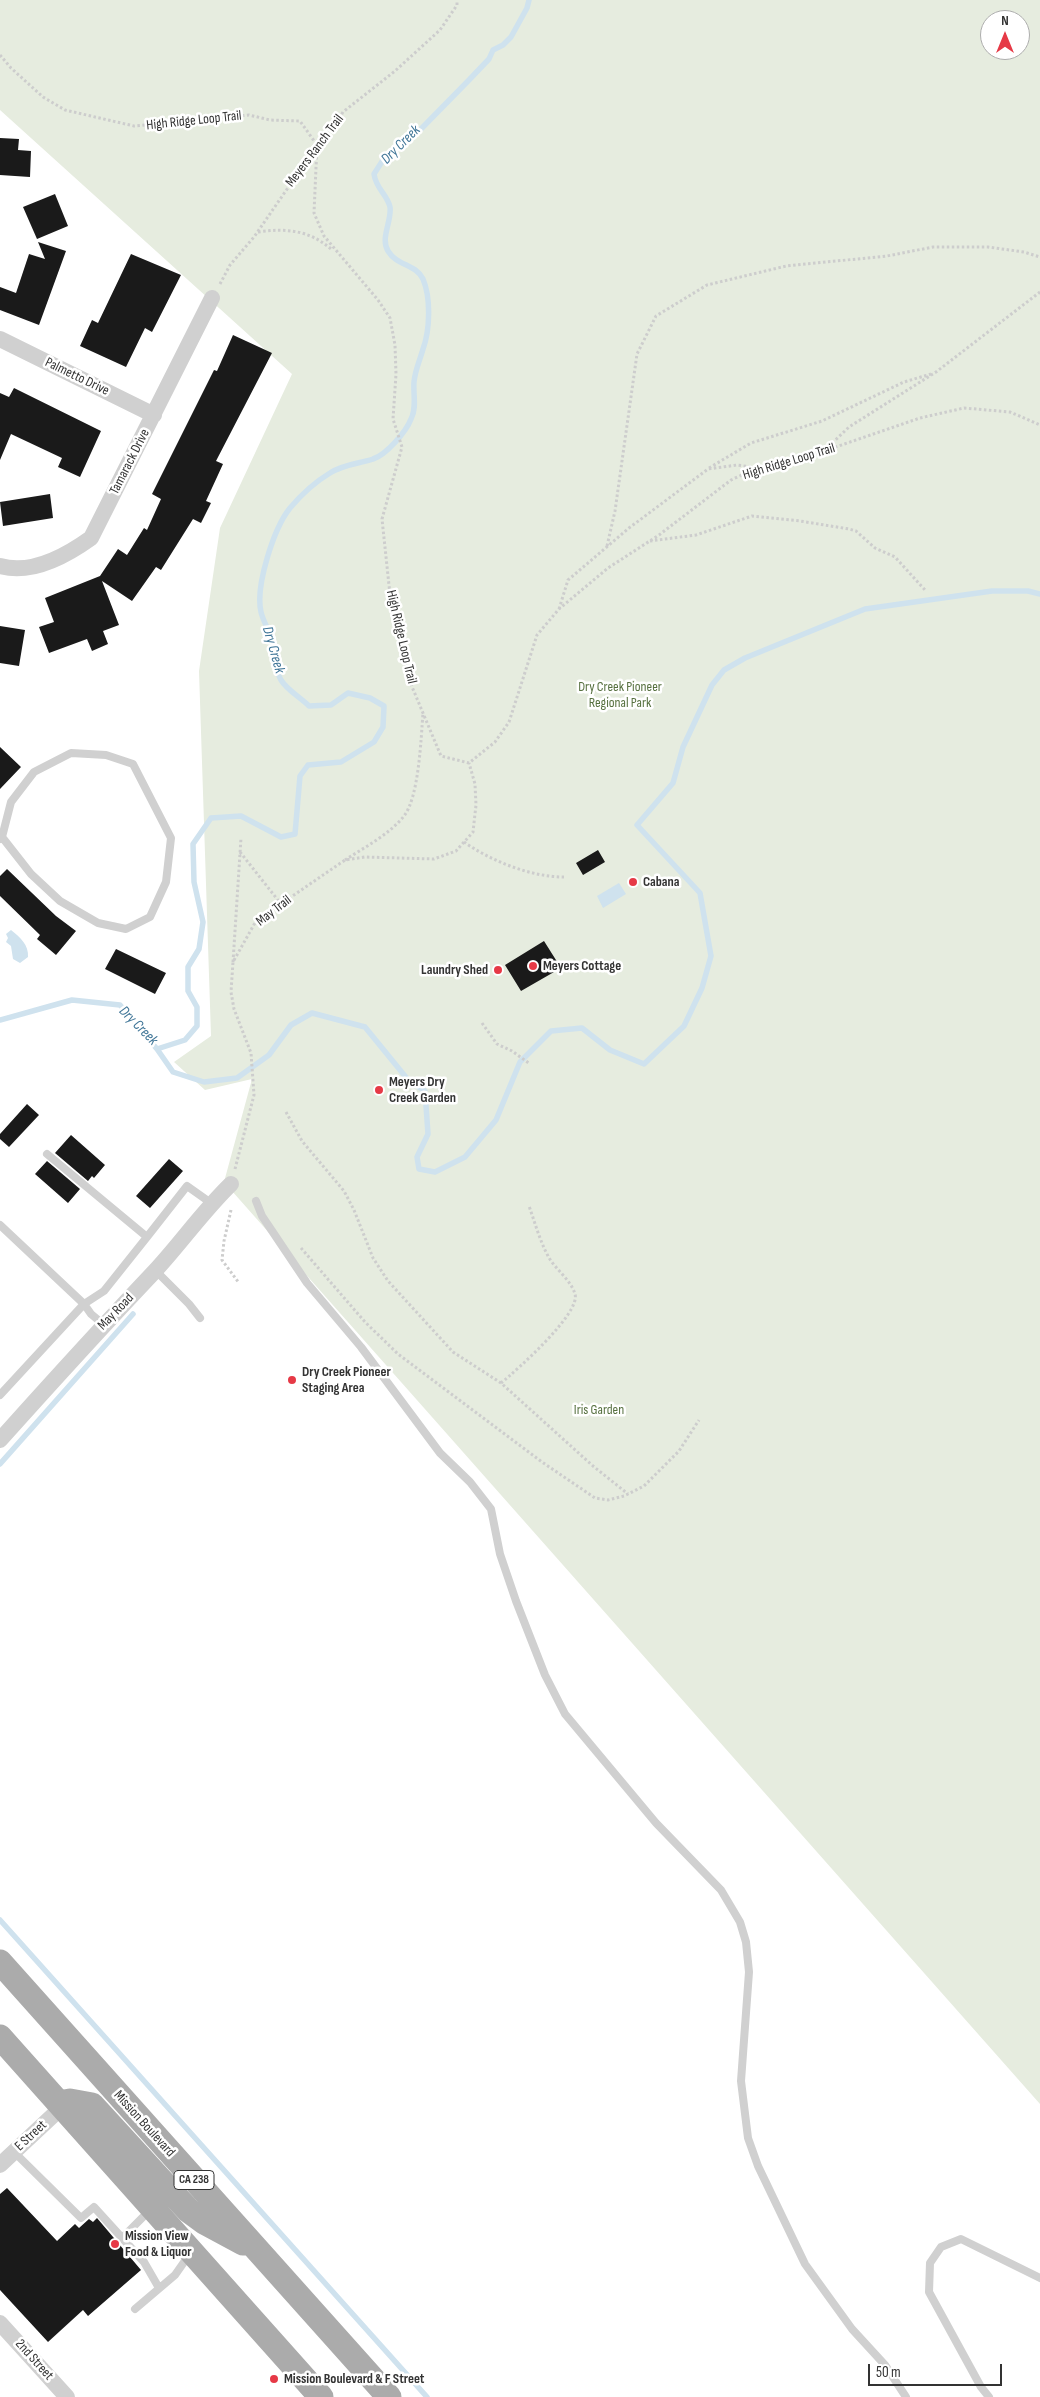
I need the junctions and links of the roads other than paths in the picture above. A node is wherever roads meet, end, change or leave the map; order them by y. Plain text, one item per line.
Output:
1 (212, 298) road end
2 (0, 339) edge
3 (154, 415) junction
4 (0, 566) edge
5 (1, 838) edge
6 (47, 1154) dead end
7 (231, 1184) road end
8 (256, 1201) dead end
9 (211, 1203) junction
10 (0, 1225) edge
11 (147, 1237) junction
12 (155, 1270) junction
13 (84, 1304) junction
14 (200, 1318) dead end
15 (103, 1324) junction
16 (0, 1395) edge
17 (0, 1440) edge
18 (0, 1962) edge
19 (0, 2037) edge
20 (61, 2105) junction
21 (14, 2152) junction
22 (0, 2165) edge
23 (152, 2208) junction
24 (122, 2238) junction
25 (191, 2252) junction
26 (258, 2252) junction
27 (1040, 2278) edge
28 (159, 2288) junction
29 (135, 2309) dead end
30 (0, 2323) edge
31 (312, 2394) edge
32 (68, 2397) edge
33 (389, 2397) edge
34 (906, 2397) edge
35 (989, 2397) edge

1 - 3 street, Tamarack Drive
2 - 3 street, Palmetto Drive
3 - 4 street, Tamarack Drive
5 - 5 lane
6 - 11 lane
7 - 9 street, May Road
8 - 34 lane
9 - 11 lane
9 - 12 street, May Road
10 - 13 lane
11 - 13 lane
12 - 14 lane
12 - 15 street, May Road
13 - 15 lane
13 - 16 lane
15 - 17 street, May Road
18 - 26 main road, Mission Boulevard / CA 238
19 - 20 main road
20 - 21 street, E Street
20 - 23 main road
20 - 26 main road
21 - 22 street, E Street
21 - 24 lane
23 - 24 lane
23 - 25 main road
24 - 28 lane
25 - 28 lane
25 - 31 main road
26 - 33 main road, Mission Boulevard / CA 238
27 - 35 lane
28 - 29 lane
30 - 32 street, 2nd Street

